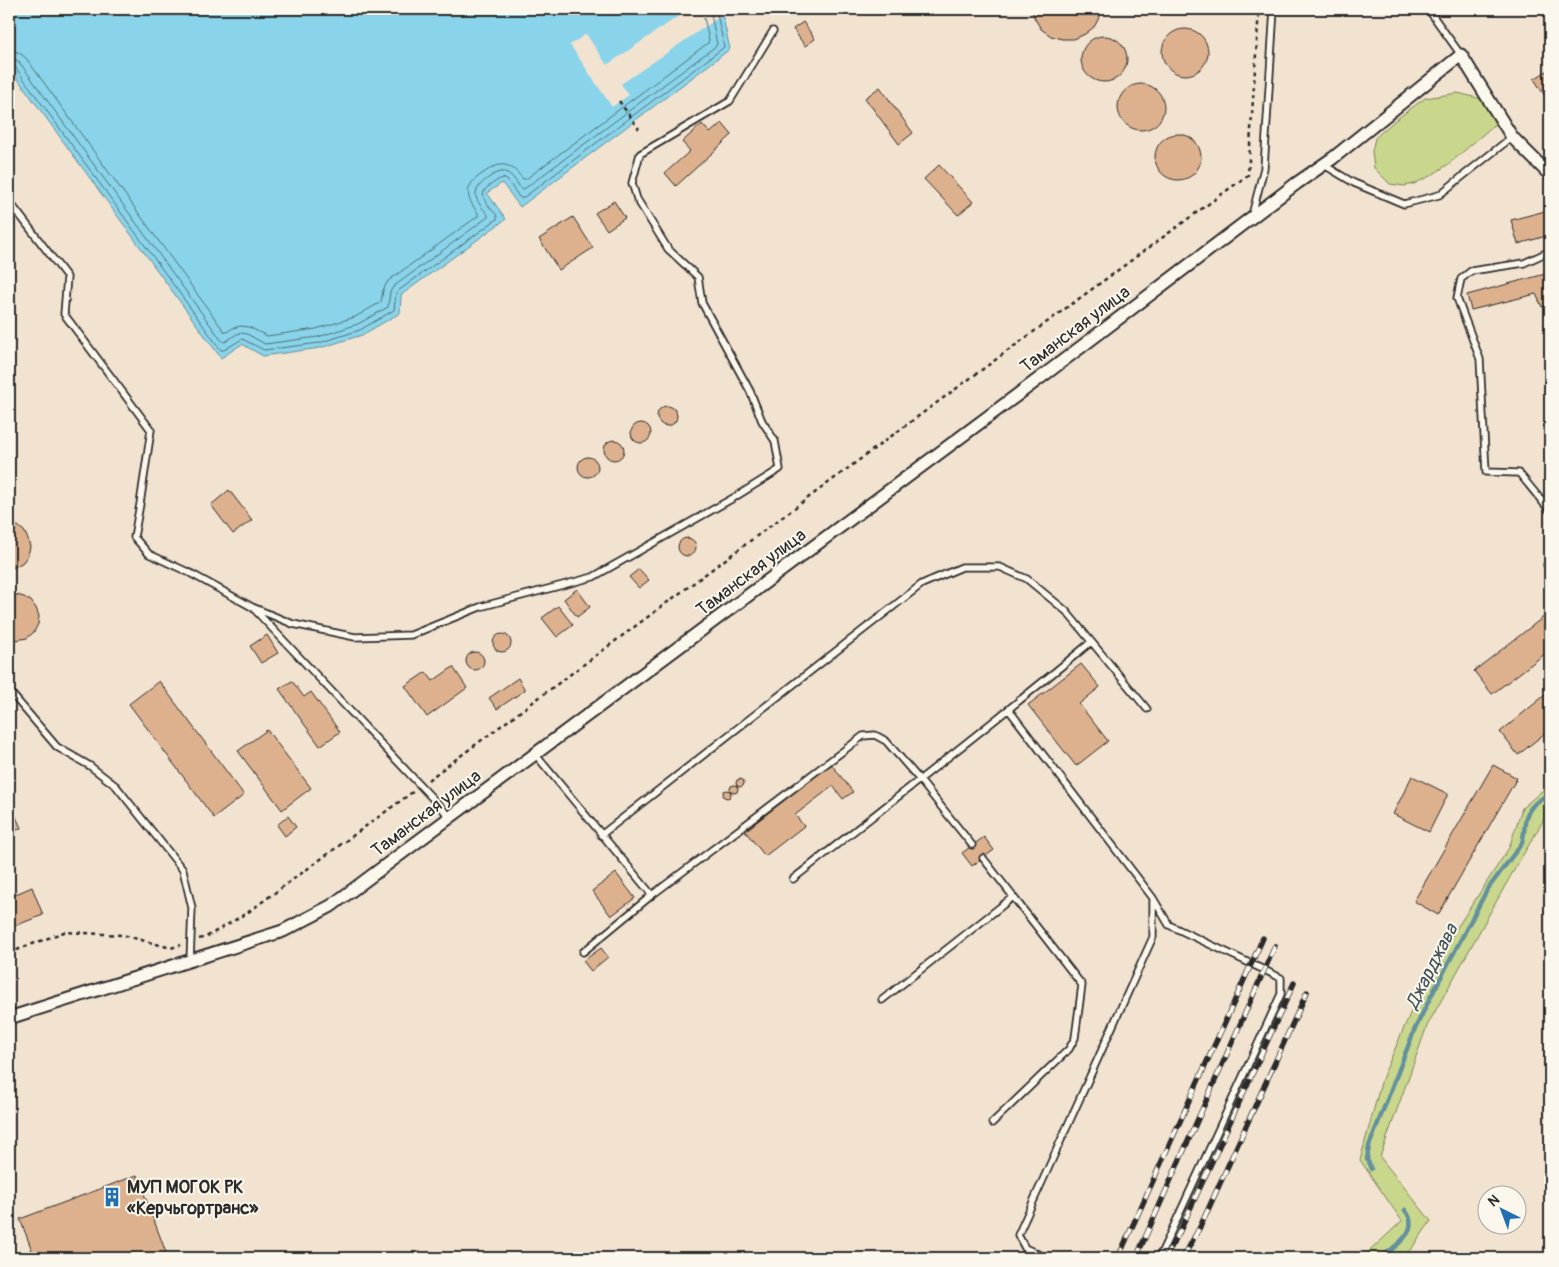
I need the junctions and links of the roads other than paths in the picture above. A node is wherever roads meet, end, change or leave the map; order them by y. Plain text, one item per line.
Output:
1 (1274, 9) edge
2 (1428, 9) edge
3 (773, 31) dead end
4 (1461, 55) junction
5 (1512, 137) junction
6 (1324, 165) junction
7 (1550, 175) edge
8 (9, 201) edge
9 (1251, 218) junction
10 (1550, 251) edge
11 (1550, 511) edge
12 (252, 607) junction
13 (1092, 642) junction
14 (12, 693) dead end
15 (1009, 710) junction
16 (1147, 710) dead end
17 (535, 754) junction
18 (919, 779) junction
19 (450, 817) junction
20 (601, 835) junction
21 (972, 845) dead end
22 (983, 858) dead end
23 (794, 879) dead end
24 (652, 895) junction
25 (1013, 897) junction
26 (1153, 898) junction
27 (583, 952) dead end
28 (190, 961) junction
29 (882, 1000) dead end
30 (9, 1018) edge
31 (992, 1123) dead end
32 (1047, 1258) edge
33 (1159, 1258) edge

1 - 9 lane
2 - 4 lane
3 - 12 lane
4 - 5 street
4 - 6 street, Таманская улица
5 - 6 lane
5 - 7 street
6 - 9 street, Таманская улица
8 - 12 lane
9 - 17 street, Таманская улица
10 - 11 lane
12 - 19 lane
13 - 15 lane
13 - 16 lane
13 - 20 lane
14 - 28 lane
15 - 18 lane
15 - 26 lane
17 - 19 street, Таманская улица
17 - 20 lane
18 - 21 lane
18 - 23 lane
18 - 24 lane
19 - 28 street, Таманская улица
20 - 24 lane
22 - 25 lane
24 - 27 lane
25 - 29 lane
25 - 31 lane
26 - 32 lane
26 - 33 lane
28 - 30 street, Таманская улица

